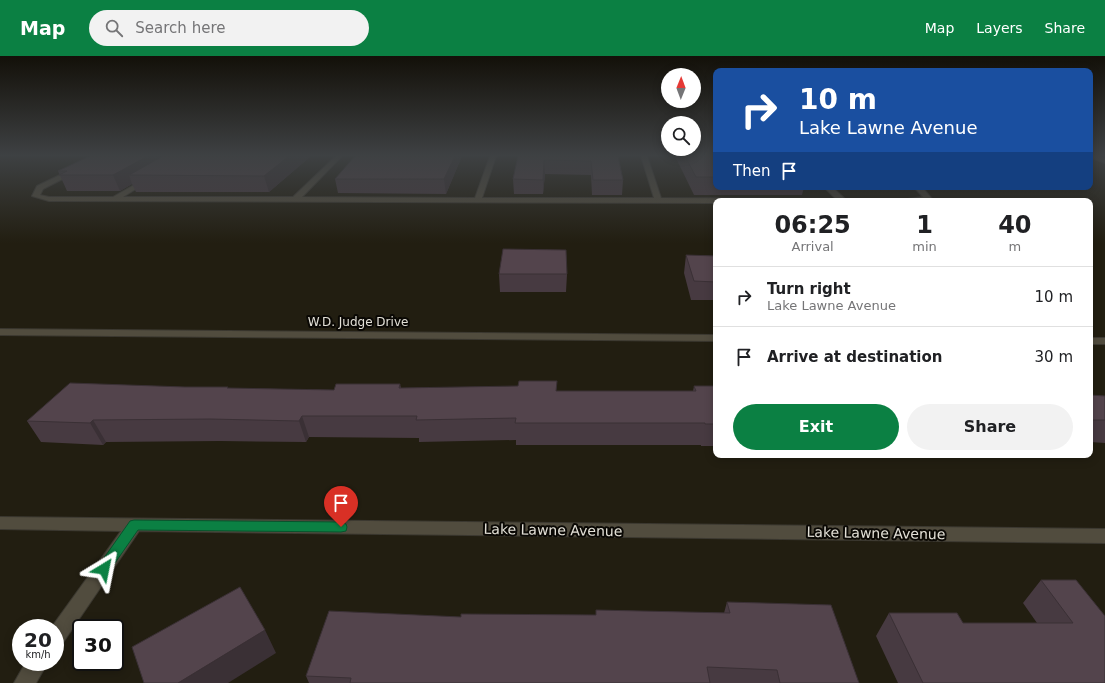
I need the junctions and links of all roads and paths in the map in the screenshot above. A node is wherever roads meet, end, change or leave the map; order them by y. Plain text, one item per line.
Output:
1 (45, 185) edge
2 (137, 185) edge
3 (309, 185) edge
4 (483, 185) edge
5 (653, 185) edge
6 (831, 190) edge
7 (920, 190) edge
8 (840, 198) edge
9 (927, 198) edge
10 (114, 199) junction
11 (294, 200) junction
12 (478, 200) junction
13 (658, 200) junction
14 (713, 200) edge
15 (0, 332) edge
16 (713, 338) edge
17 (1093, 341) edge
18 (1105, 341) edge
19 (0, 524) edge
20 (134, 525) junction
21 (1105, 536) edge
22 (64, 625) edge
23 (32, 671) edge
24 (24, 683) edge

1 - 10 street
2 - 10 street
3 - 11 street
4 - 12 street
5 - 13 street
6 - 8 street
7 - 9 street
10 - 11 street
11 - 12 street
12 - 13 street
13 - 14 street
15 - 16 street, W.D. Judge Drive
17 - 18 street
19 - 20 street, Lake Lawne Avenue
20 - 21 street, Lake Lawne Avenue
20 - 22 street
23 - 24 street

